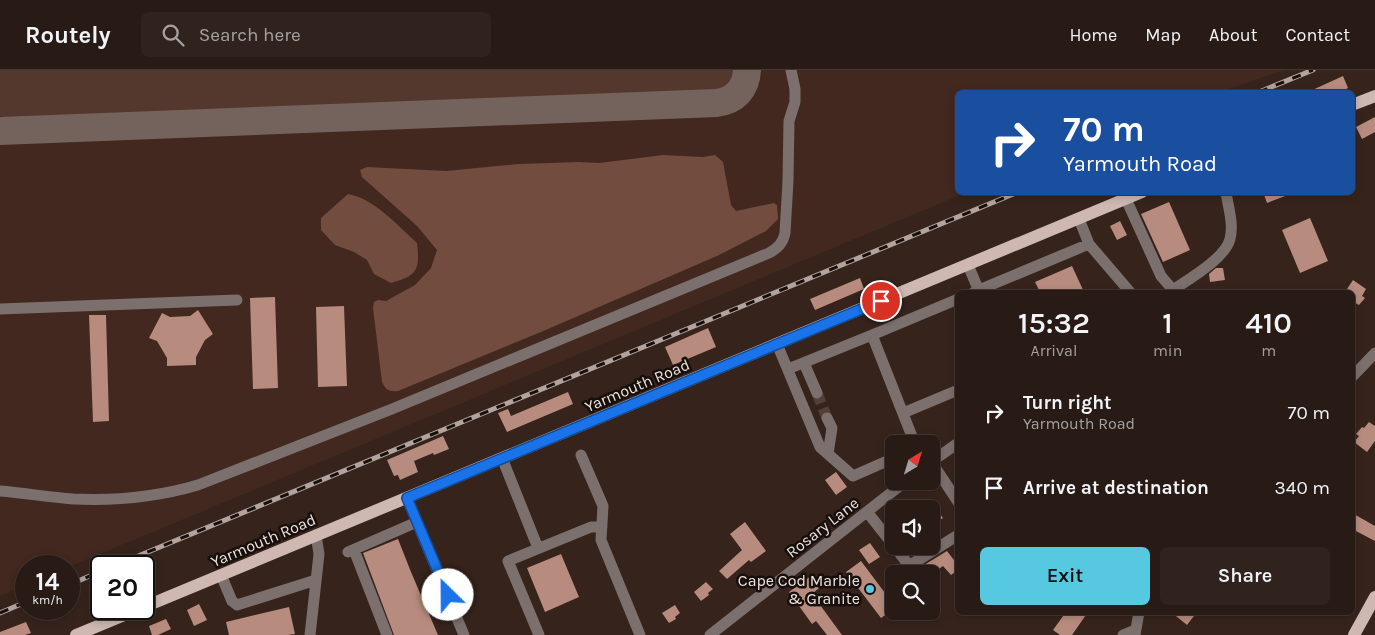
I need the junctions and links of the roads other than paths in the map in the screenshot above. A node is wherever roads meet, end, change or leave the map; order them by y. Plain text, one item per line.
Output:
1 (791, 70) edge
2 (1375, 96) edge
3 (1355, 105) edge
4 (1135, 195) edge
5 (1226, 195) edge
6 (1126, 199) junction
7 (1079, 219) junction
8 (1089, 244) junction
9 (968, 265) junction
10 (976, 290) edge
11 (982, 290) edge
12 (1128, 290) edge
13 (1170, 290) edge
14 (1172, 290) edge
15 (237, 300) dead end
16 (955, 300) edge
17 (0, 309) edge
18 (872, 336) junction
19 (778, 344) junction
20 (1375, 353) edge
21 (804, 363) junction
22 (788, 369) junction
23 (1355, 374) edge
24 (955, 391) edge
25 (817, 393) tunnel mouth
26 (903, 413) junction
27 (827, 418) tunnel mouth
28 (912, 435) edge
29 (955, 444) edge
30 (581, 454) dead end
31 (828, 454) junction
32 (940, 455) edge
33 (502, 458) junction
34 (885, 462) edge
35 (940, 475) edge
36 (895, 490) edge
37 (0, 491) edge
38 (407, 498) junction
39 (955, 498) edge
40 (868, 513) junction
41 (417, 522) junction
42 (602, 526) junction
43 (316, 535) junction
44 (885, 535) edge
45 (955, 537) edge
46 (940, 546) edge
47 (538, 548) junction
48 (901, 555) edge
49 (926, 555) edge
50 (221, 575) junction
51 (316, 580) junction
52 (1375, 597) edge
53 (155, 602) edge
54 (1138, 615) edge
55 (113, 620) edge
56 (1135, 633) edge
57 (76, 635) edge
58 (310, 635) edge
59 (387, 635) edge
60 (464, 635) edge
61 (539, 635) edge
62 (640, 635) edge
63 (710, 635) edge
64 (1123, 635) edge
65 (1354, 635) edge

1 - 37 street
2 - 3 main road
4 - 6 main road, Yarmouth Road
5 - 14 street
6 - 7 main road, Yarmouth Road
6 - 13 street
7 - 8 street
7 - 9 main road, Yarmouth Road
8 - 11 street
8 - 12 street
9 - 10 street
9 - 19 main road, Yarmouth Road
15 - 17 street
16 - 18 street
18 - 21 street
18 - 26 street
19 - 22 street
19 - 33 main road, Yarmouth Road
20 - 23 street
21 - 22 street
21 - 25 street
22 - 31 street
24 - 26 street
26 - 28 street
27 - 31 street
29 - 32 street
30 - 42 street
31 - 34 street
33 - 38 main road, Yarmouth Road
33 - 47 street
35 - 39 street
36 - 40 street, Rosary Lane
38 - 41 street
38 - 43 main road, Yarmouth Road
40 - 44 street
40 - 63 street, Rosary Lane
41 - 59 street
41 - 60 street
42 - 47 street
42 - 62 street
43 - 50 main road, Yarmouth Road
43 - 51 street
45 - 46 street
47 - 61 street
48 - 49 street
50 - 51 street
50 - 53 main road, Yarmouth Road
51 - 58 street
52 - 65 main road
54 - 56 street
55 - 57 main road
56 - 64 street

